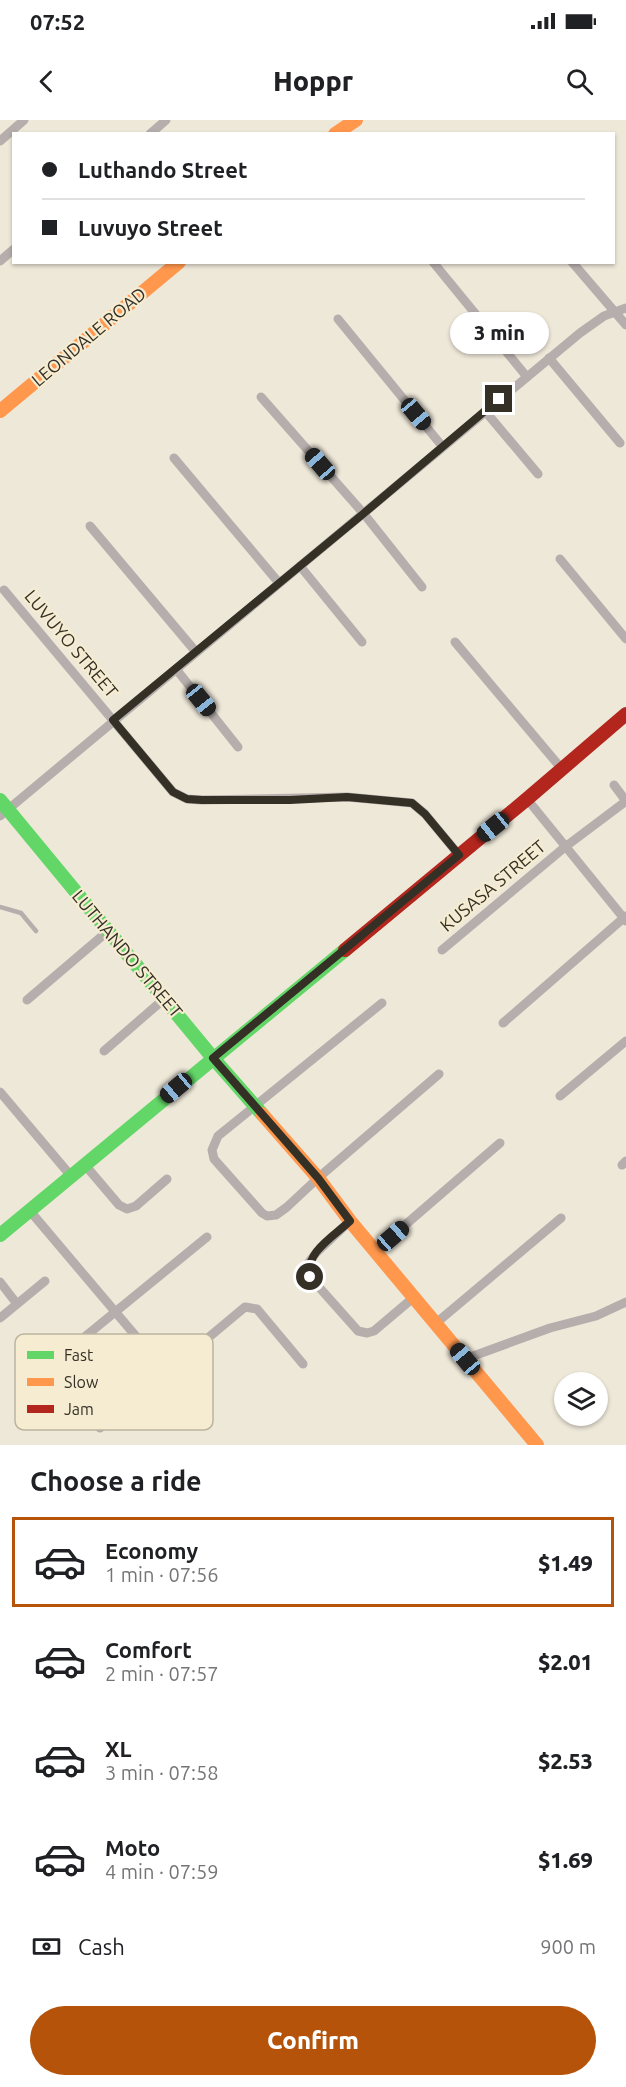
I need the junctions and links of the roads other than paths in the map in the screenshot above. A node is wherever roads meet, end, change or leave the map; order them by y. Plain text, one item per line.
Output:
1 (24, 120) edge
2 (166, 120) edge
3 (346, 120) edge
4 (356, 120) edge
5 (152, 132) edge
6 (336, 132) edge
7 (337, 132) edge
8 (0, 141) edge
9 (12, 251) edge
10 (0, 261) edge
11 (177, 264) edge
12 (435, 264) edge
13 (574, 264) edge
14 (626, 308) edge
15 (615, 311) junction
16 (338, 320) dead end
17 (626, 325) edge
18 (549, 358) junction
19 (526, 376) junction
20 (261, 397) dead end
21 (0, 411) edge
22 (485, 411) junction
23 (620, 443) dead end
24 (442, 446) junction
25 (174, 458) dead end
26 (538, 474) dead end
27 (363, 514) junction
28 (90, 525) dead end
29 (560, 559) dead end
30 (300, 566) junction
31 (279, 583) junction
32 (422, 587) dead end
33 (4, 590) dead end
34 (626, 639) edge
35 (362, 642) dead end
36 (455, 642) dead end
37 (196, 652) junction
38 (176, 669) junction
39 (626, 714) edge
40 (113, 720) junction
41 (238, 747) dead end
42 (561, 768) junction
43 (614, 785) dead end
44 (527, 799) junction
45 (626, 801) edge
46 (3, 809) edge
47 (565, 847) junction
48 (459, 855) junction
49 (0, 907) edge
50 (625, 918) edge
51 (36, 930) dead end
52 (108, 931) junction
53 (442, 951) dead end
54 (164, 999) junction
55 (27, 1000) dead end
56 (382, 1002) dead end
57 (503, 1023) dead end
58 (626, 1041) edge
59 (104, 1051) dead end
60 (213, 1058) junction
61 (439, 1074) dead end
62 (0, 1092) edge
63 (560, 1096) dead end
64 (255, 1107) junction
65 (500, 1143) dead end
66 (85, 1165) junction
67 (71, 1176) junction
68 (318, 1178) junction
69 (166, 1179) dead end
70 (30, 1211) junction
71 (561, 1218) dead end
72 (350, 1221) junction
73 (0, 1235) edge
74 (207, 1237) dead end
75 (375, 1251) junction
76 (45, 1281) dead end
77 (0, 1282) edge
78 (413, 1298) junction
79 (626, 1302) edge
80 (17, 1304) junction
81 (115, 1311) junction
82 (0, 1318) edge
83 (435, 1324) junction
84 (87, 1334) edge
85 (134, 1334) edge
86 (213, 1334) edge
87 (465, 1359) junction
88 (303, 1364) dead end
89 (537, 1445) edge

1 - 8 street
2 - 5 street
3 - 6 street
4 - 7 street
9 - 10 street
11 - 21 street, LEONDALE ROAD
12 - 19 street
13 - 15 street
14 - 15 street, LUVUYO STREET
15 - 17 street
15 - 18 street, LUVUYO STREET
16 - 24 street
18 - 19 street, LUVUYO STREET
18 - 23 street
19 - 22 street, LUVUYO STREET
20 - 27 street
22 - 24 street, LUVUYO STREET
22 - 26 street
24 - 27 street, LUVUYO STREET
25 - 31 street
27 - 30 street, LUVUYO STREET
27 - 32 street
28 - 37 street
29 - 34 street
30 - 31 street, LUVUYO STREET
30 - 35 street
31 - 37 street, LUVUYO STREET
33 - 40 street, LUVUYO STREET
36 - 42 street
37 - 38 street, LUVUYO STREET
38 - 40 street, LUVUYO STREET
38 - 41 street
39 - 42 street
40 - 46 street, LUVUYO STREET
40 - 48 street, LUVUYO STREET
42 - 44 street
43 - 45 street
44 - 47 street, KUSASA STREET
44 - 48 street
45 - 47 street
46 - 52 street, LUTHANDO STREET
47 - 50 street, KUSASA STREET
47 - 53 street, KUSASA STREET
48 - 60 street
49 - 51 lane
50 - 57 street, KUSASA STREET
52 - 54 street, LUTHANDO STREET
52 - 55 street
54 - 59 street
54 - 60 street, LUTHANDO STREET
56 - 64 street
58 - 63 street
60 - 64 street, LUTHANDO STREET
60 - 66 street
61 - 68 street
62 - 67 street
64 - 68 street, LUTHANDO STREET
64 - 68 street
65 - 75 street
66 - 67 street
66 - 69 street
67 - 70 street
68 - 72 street, LUTHANDO STREET
70 - 73 street
70 - 81 street
71 - 83 street
72 - 75 street, LUTHANDO STREET
72 - 78 street
74 - 81 street
75 - 78 street, LUTHANDO STREET
76 - 80 street
77 - 80 street
78 - 83 street, LUTHANDO STREET
79 - 87 street
80 - 82 street
81 - 84 street
81 - 85 street
83 - 87 street, LUTHANDO STREET
86 - 88 street
87 - 89 street, LUTHANDO STREET

